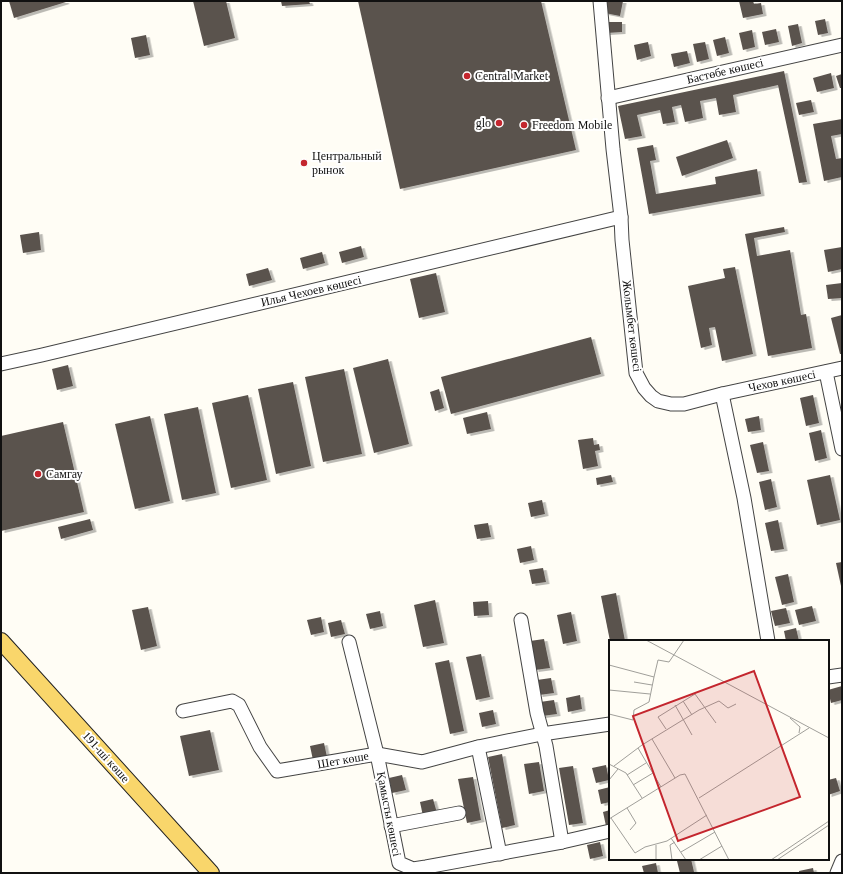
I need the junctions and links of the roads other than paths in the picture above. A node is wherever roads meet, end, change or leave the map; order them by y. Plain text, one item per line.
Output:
1 (600, 1) edge
2 (842, 45) edge
3 (608, 98) junction
4 (620, 217) junction
5 (1, 364) edge
6 (842, 368) edge
7 (826, 372) junction
8 (722, 394) junction
9 (842, 449) edge
10 (521, 620) dead end
11 (1, 640) edge
12 (768, 640) edge
13 (349, 642) dead end
14 (842, 675) edge
15 (829, 677) edge
16 (183, 711) dead end
17 (609, 724) edge
18 (542, 734) junction
19 (478, 747) junction
20 (377, 754) junction
21 (459, 813) dead end
22 (391, 826) junction
23 (609, 831) edge
24 (562, 842) junction
25 (500, 854) junction
26 (842, 861) edge
27 (212, 873) edge
28 (837, 873) edge

1 - 3 street, Жолымбет көшесі
2 - 3 street, Бастөбе көшесі
3 - 4 street, Жолымбет көшесі
4 - 5 street, Илья Чехоев көшесі
4 - 8 street, Жолымбет көшесі
6 - 7 street, Чехов көшесі
7 - 8 street, Чехов көшесі
7 - 9 street
8 - 12 street
10 - 18 street
11 - 27 main road, 191-ші көше
13 - 20 street, Қамысты көшесі
14 - 15 street
16 - 20 street, Шет көше
17 - 18 street, Шет көше
18 - 19 street, Шет көше
18 - 24 street
19 - 20 street, Шет көше
19 - 25 street
20 - 22 street, Қамысты көшесі
21 - 22 street
22 - 25 street, Қамысты көшесі
23 - 24 street, Қамысты көшесі
24 - 25 street, Қамысты көшесі
26 - 28 street

